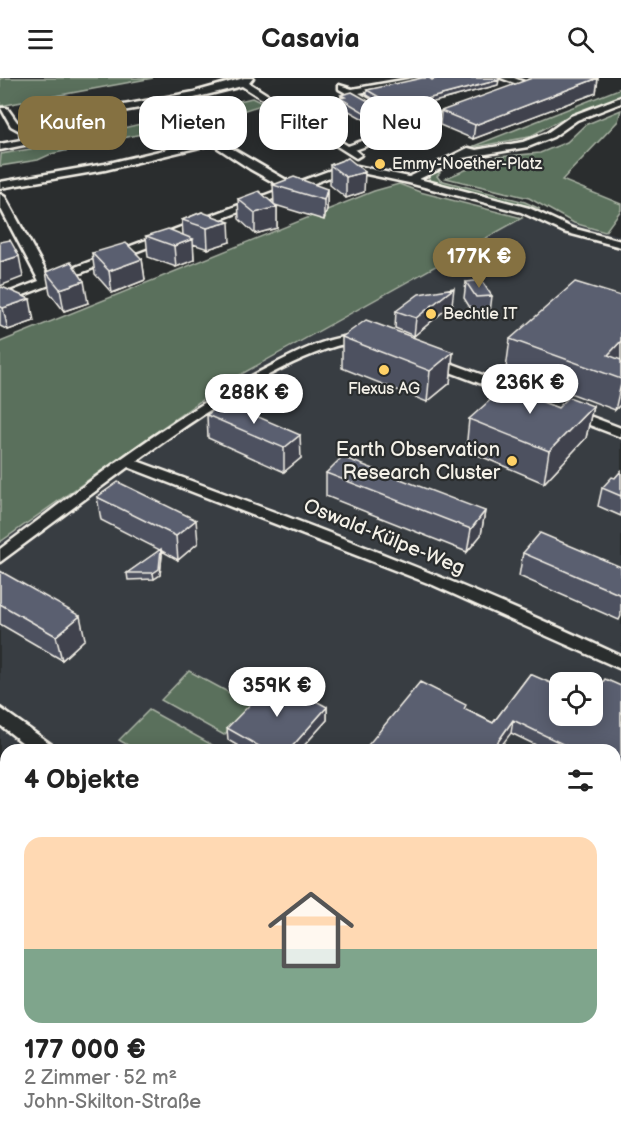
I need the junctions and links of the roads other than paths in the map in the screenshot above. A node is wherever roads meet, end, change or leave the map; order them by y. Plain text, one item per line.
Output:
1 (428, 78) edge
2 (505, 78) edge
3 (246, 80) edge
4 (342, 87) dead end
5 (351, 92) junction
6 (507, 92) edge
7 (360, 97) edge
8 (621, 100) edge
9 (475, 104) edge
10 (127, 107) edge
11 (4, 110) dead end
12 (442, 116) edge
13 (18, 126) edge
14 (18, 143) edge
15 (360, 144) edge
16 (0, 147) edge
17 (349, 148) junction
18 (357, 169) junction
19 (410, 180) junction
20 (0, 185) edge
21 (293, 188) junction
22 (0, 197) edge
23 (621, 244) edge
24 (46, 283) junction
25 (0, 300) edge
26 (379, 341) edge
27 (417, 355) edge
28 (532, 399) edge
29 (562, 410) edge
30 (621, 433) edge
31 (127, 462) junction
32 (0, 556) edge
33 (621, 663) edge
34 (0, 715) edge
35 (37, 744) edge

1 - 5 street
2 - 6 street
3 - 10 street
3 - 17 street
4 - 5 street
5 - 7 street
8 - 19 street
9 - 12 street
11 - 13 street
14 - 16 street
15 - 17 street
17 - 18 street
18 - 19 street
18 - 21 street
19 - 23 street
20 - 21 street
21 - 24 street
22 - 24 street
24 - 25 street
26 - 31 street
27 - 28 street
29 - 30 street
31 - 32 street
31 - 33 street, Oswald-Külpe-Weg
34 - 35 street

